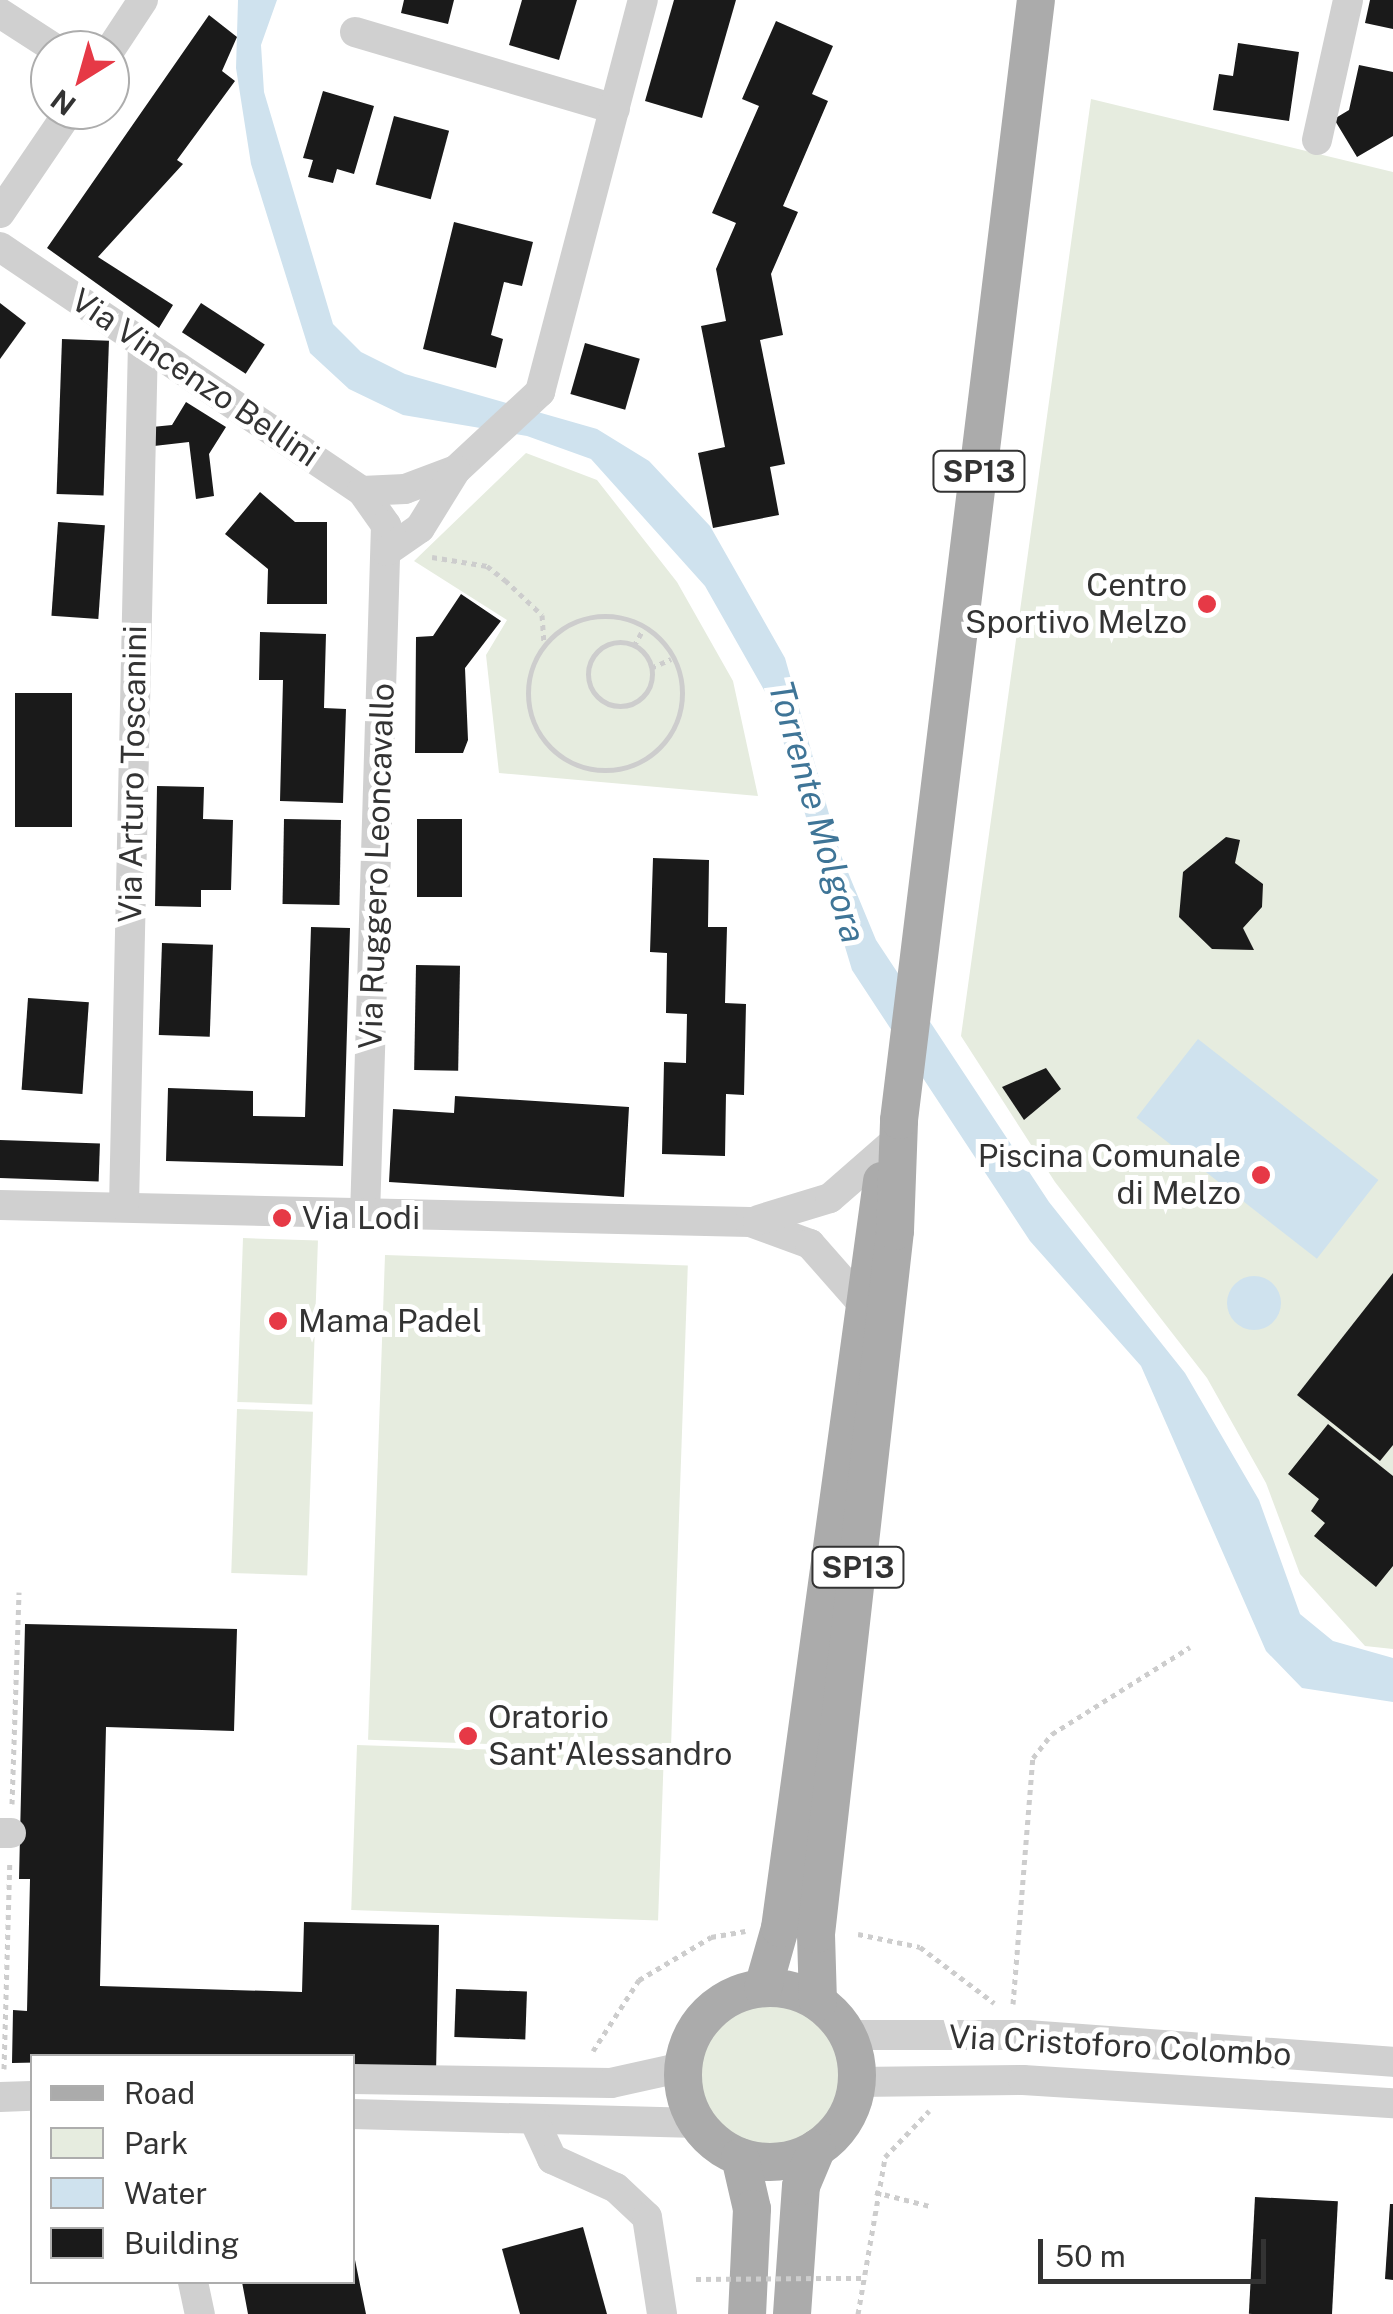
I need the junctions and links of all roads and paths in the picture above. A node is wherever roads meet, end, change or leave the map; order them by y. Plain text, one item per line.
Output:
1 (143, 0) edge
2 (643, 0) edge
3 (1036, 0) edge
4 (1348, 0) edge
5 (0, 13) edge
6 (123, 30) edge
7 (30, 32) edge
8 (355, 32) dead end
9 (615, 109) junction
10 (56, 130) edge
11 (1317, 140) dead end
12 (0, 213) edge
13 (0, 248) edge
14 (143, 341) junction
15 (462, 464) junction
16 (362, 491) junction
17 (383, 518) joint
18 (388, 550) junction
19 (644, 628) junction
20 (544, 646) junction
21 (634, 646) junction
22 (672, 658) junction
23 (651, 668) junction
24 (897, 1132) junction
25 (0, 1205) edge
26 (124, 1206) junction
27 (365, 1215) junction
28 (750, 1222) junction
29 (862, 1302) junction
30 (19, 1592) dead end
31 (1190, 1647) dead end
32 (6, 1833) edge
33 (748, 1931) dead end
34 (858, 1934) dead end
35 (763, 1988) junction
36 (818, 2002) junction
37 (1021, 2023) junction
38 (848, 2035) junction
39 (575, 2053) dead end
40 (1393, 2062) edge
41 (683, 2067) junction
42 (355, 2079) edge
43 (857, 2082) junction
44 (590, 2083) junction
45 (18, 2095) edge
46 (946, 2102) dead end
47 (1393, 2103) edge
48 (355, 2114) edge
49 (550, 2123) junction
50 (698, 2123) junction
51 (817, 2148) junction
52 (740, 2156) junction
53 (874, 2192) junction
54 (930, 2206) dead end
55 (862, 2278) junction
56 (696, 2279) dead end
57 (194, 2284) edge
58 (659, 2299) edge
59 (200, 2314) edge
60 (747, 2314) edge
61 (792, 2314) edge
62 (858, 2314) edge

1 - 6 street
2 - 9 street
3 - 24 main road, SP13
4 - 11 street
5 - 7 street
8 - 9 street
9 - 15 street
10 - 12 street
13 - 14 street, Via Vincenzo Bellini
14 - 16 street, Via Vincenzo Bellini
14 - 26 street, Via Arturo Toscanini
15 - 16 street
15 - 18 street
16 - 17 street, Via Vincenzo Bellini
17 - 18 street, Via Ruggero Leoncavallo
18 - 20 path
18 - 27 street, Via Ruggero Leoncavallo
19 - 20 path
19 - 21 path
19 - 22 path
20 - 22 path
21 - 23 path
21 - 23 path
22 - 23 path
24 - 28 street
24 - 29 main road, SP13
24 - 36 main road, SP13
25 - 26 street
26 - 27 street
27 - 28 street
28 - 29 street
29 - 35 main road, SP13
30 - 32 path
31 - 37 path
32 - 45 path
33 - 39 path
34 - 37 path
35 - 36 main road
35 - 41 main road
36 - 38 main road
37 - 38 street, Via Cristoforo Colombo
37 - 40 street, Via Cristoforo Colombo
38 - 43 main road
41 - 44 street
41 - 50 main road
42 - 44 street
43 - 47 street, Via Cristoforo Colombo
43 - 51 main road
44 - 49 street
46 - 53 path
48 - 49 street
49 - 50 street
49 - 58 street
50 - 52 main road
51 - 52 main road
51 - 61 main road
52 - 60 main road
53 - 54 path
53 - 55 path
55 - 56 path, bridge
55 - 62 path
57 - 59 street

